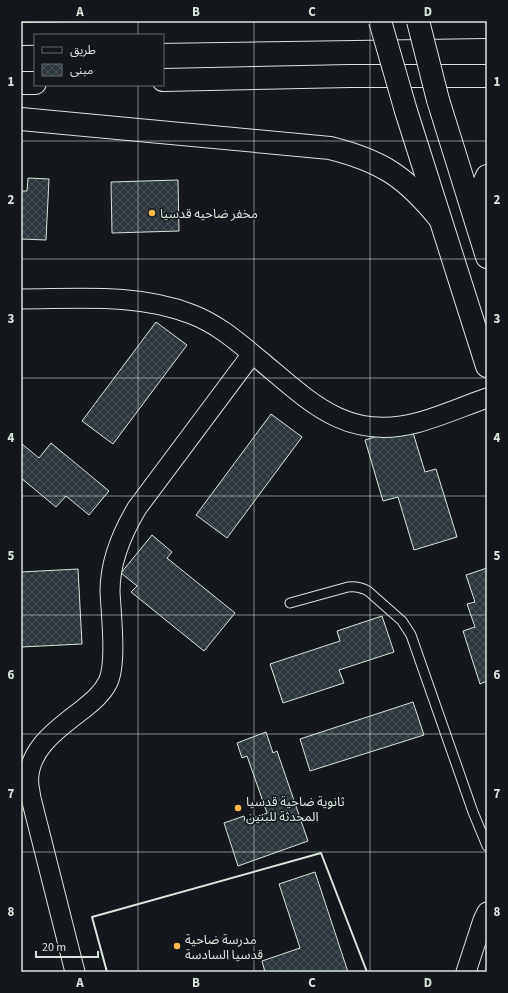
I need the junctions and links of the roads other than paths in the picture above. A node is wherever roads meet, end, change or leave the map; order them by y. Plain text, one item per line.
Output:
1 (380, 21) edge
2 (418, 21) edge
3 (487, 27) edge
4 (21, 34) edge
5 (487, 76) edge
6 (164, 80) edge
7 (34, 83) edge
8 (21, 84) edge
9 (21, 119) edge
10 (487, 176) edge
11 (440, 219) junction
12 (476, 222) junction
13 (487, 257) edge
14 (21, 299) edge
15 (252, 354) junction
16 (487, 366) edge
17 (487, 398) edge
18 (290, 603) dead end
19 (27, 810) edge
20 (487, 846) edge
21 (487, 912) edge
22 (75, 972) edge
23 (466, 972) edge

1 - 11 main road, bridge
2 - 12 main road, bridge
3 - 4 main road
5 - 6 main road
7 - 8 main road
9 - 11 main road
10 - 12 main road
11 - 16 main road
12 - 13 main road
14 - 15 street
15 - 17 street
15 - 19 street
18 - 20 lane
19 - 22 street
21 - 23 street

